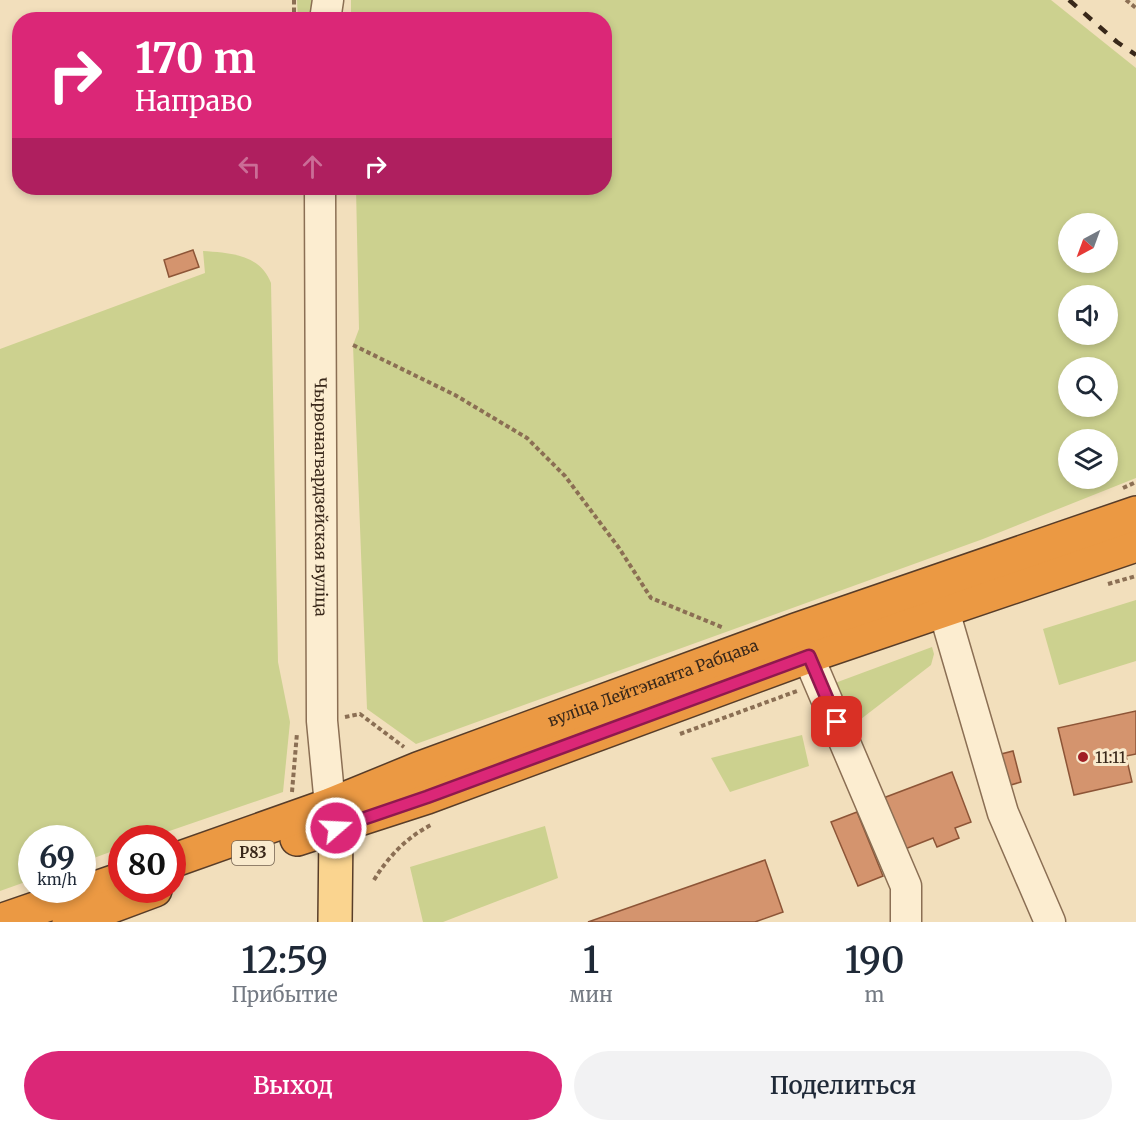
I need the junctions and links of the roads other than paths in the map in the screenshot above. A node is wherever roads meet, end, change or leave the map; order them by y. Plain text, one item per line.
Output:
1 (320, 195) edge
2 (1136, 513) edge
3 (1136, 544) edge
4 (940, 596) junction
5 (808, 656) junction
6 (333, 816) junction
7 (186, 857) edge
8 (186, 878) edge
9 (108, 884) edge
10 (121, 903) edge
11 (0, 921) edge
12 (73, 921) edge
13 (335, 922) edge
14 (906, 922) edge
15 (1050, 922) edge

1 - 6 street, Чырвонагвардзейская вуліца
2 - 4 highway, вуліца Лейтэнанта Рабцава / Р83
3 - 4 highway, вуліца Лейтэнанта Рабцава / Р83
4 - 5 highway, вуліца Лейтэнанта Рабцава / Р83
4 - 15 street
5 - 6 highway, вуліца Лейтэнанта Рабцава / Р83
5 - 14 street
6 - 7 highway, вуліца Лейтэнанта Рабцава / Р83
6 - 8 highway, вуліца Лейтэнанта Рабцава / Р83
6 - 13 main road
9 - 11 highway
10 - 12 highway

